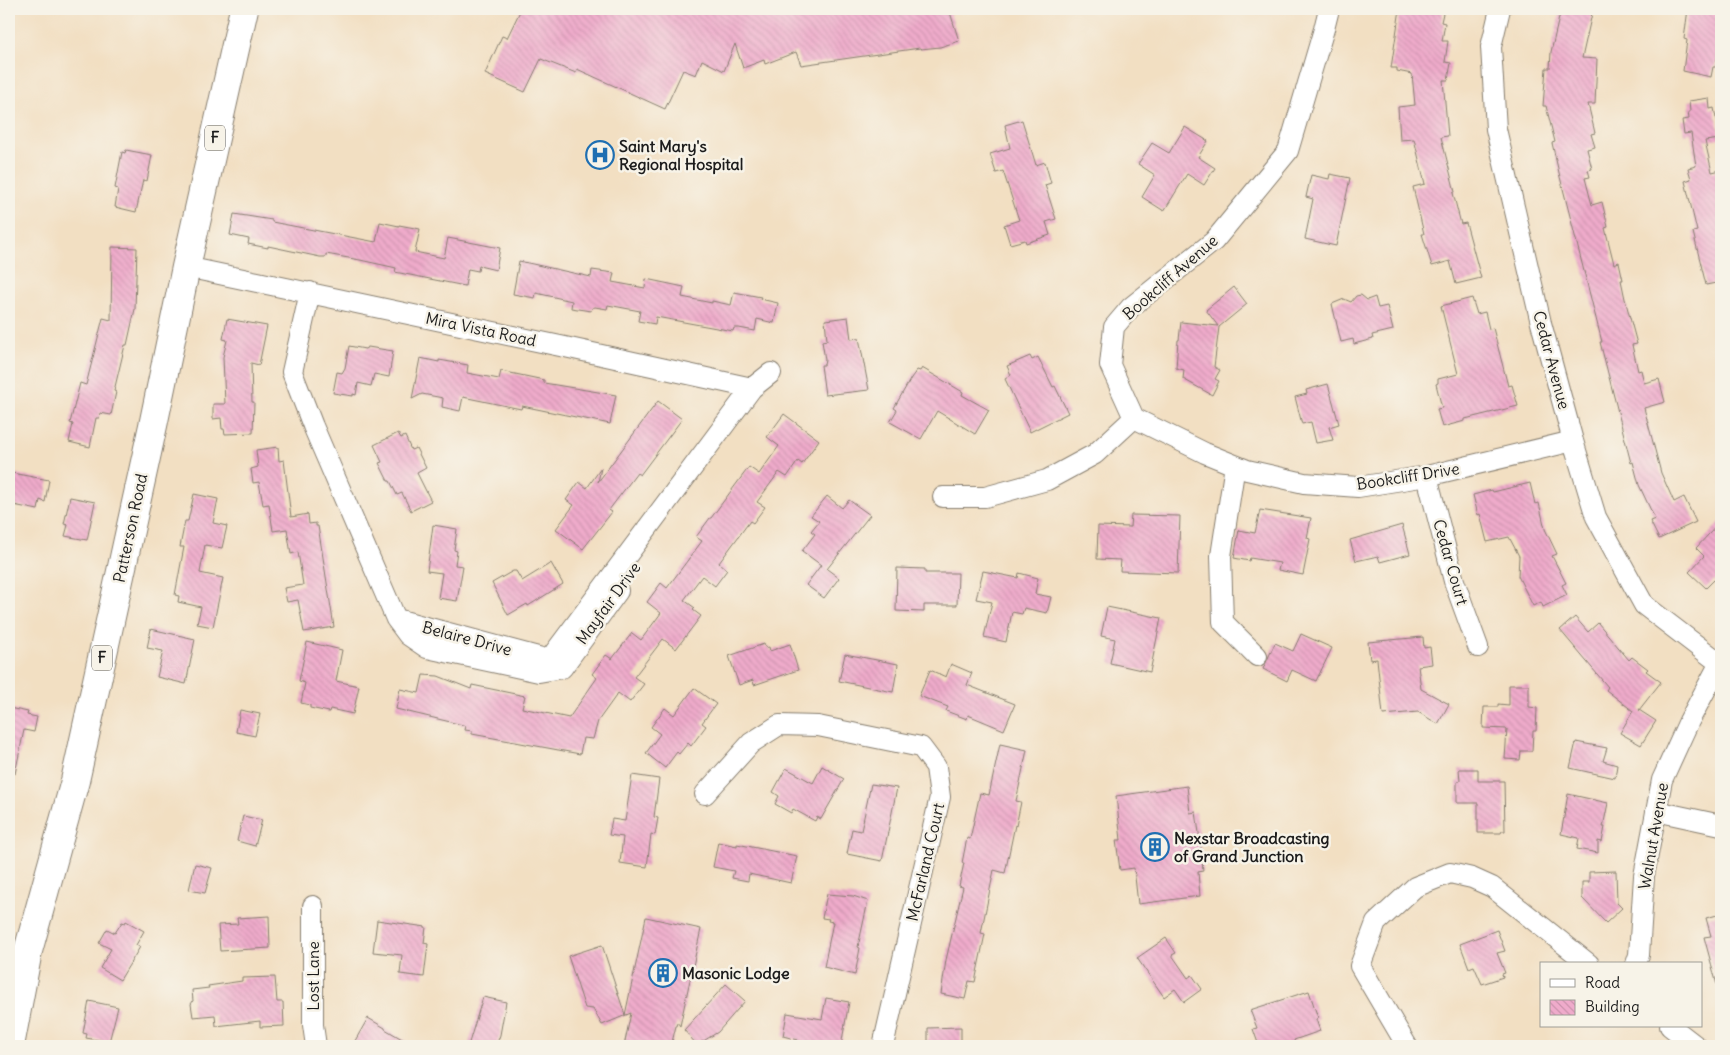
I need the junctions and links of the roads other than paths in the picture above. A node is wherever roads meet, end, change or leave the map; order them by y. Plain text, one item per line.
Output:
1 (244, 9) edge
2 (1328, 9) edge
3 (1500, 9) edge
4 (186, 267) junction
5 (310, 292) junction
6 (771, 372) dead end
7 (752, 388) junction
8 (1134, 418) junction
9 (1573, 441) junction
10 (1235, 465) junction
11 (1427, 476) junction
12 (943, 497) dead end
13 (1478, 647) dead end
14 (1257, 656) dead end
15 (1721, 663) edge
16 (705, 794) dead end
17 (1656, 811) junction
18 (1721, 825) edge
19 (313, 906) dead end
20 (1586, 962) edge
21 (1637, 962) edge
22 (1673, 1028) edge
23 (10, 1046) edge
24 (316, 1046) edge
25 (883, 1046) edge
26 (1407, 1046) edge
27 (1696, 1046) edge

1 - 4 main road, Patterson Road / F
2 - 8 street, Bookcliff Avenue
3 - 9 street, Cedar Avenue
4 - 5 street, Mira Vista Road
4 - 23 main road, Patterson Road / F
5 - 7 street, Mira Vista Road
5 - 7 street, Belaire Drive
6 - 7 street
8 - 10 street, Bookcliff Drive
8 - 12 street
9 - 11 street, Bookcliff Drive
9 - 15 street, Cedar Avenue
10 - 11 street, Bookcliff Drive
10 - 14 street
11 - 13 street, Cedar Court
15 - 17 street, Walnut Avenue
16 - 25 street, McFarland Court
17 - 18 street
17 - 21 street, Walnut Avenue
19 - 24 street, Lost Lane
20 - 26 street
22 - 27 street

